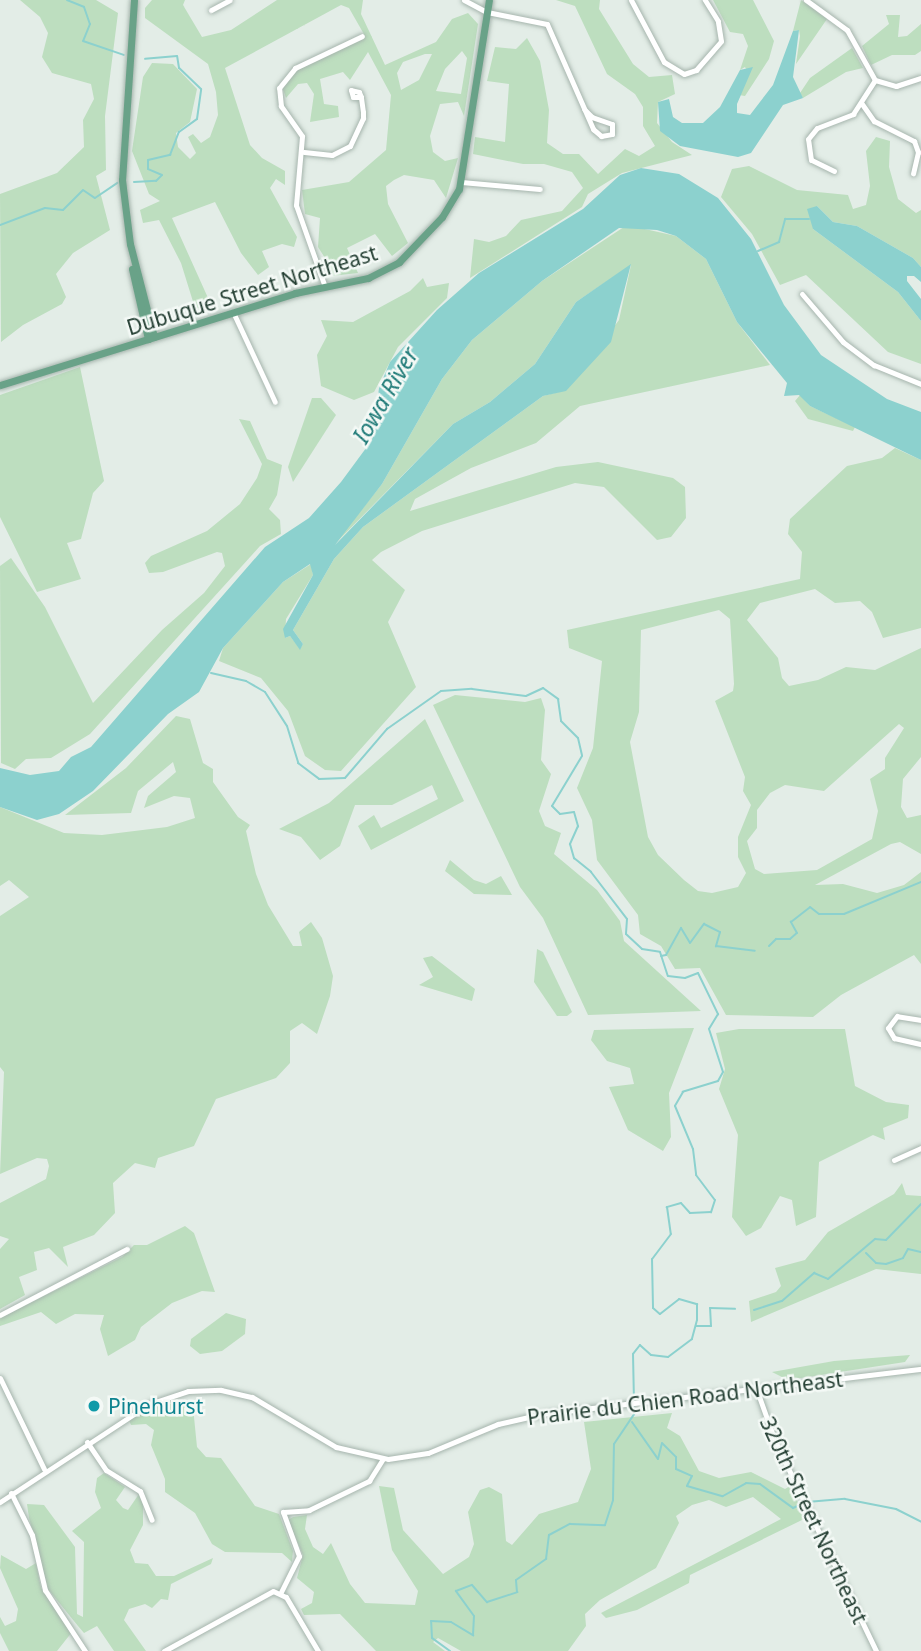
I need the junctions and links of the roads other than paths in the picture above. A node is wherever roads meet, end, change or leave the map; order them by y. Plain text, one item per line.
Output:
1 (134, 0) edge
2 (230, 0) edge
3 (464, 0) edge
4 (489, 0) edge
5 (631, 0) edge
6 (705, 0) edge
7 (806, 0) edge
8 (211, 10) dead end
9 (487, 12) junction
10 (362, 36) dead end
11 (921, 78) edge
12 (875, 80) junction
13 (361, 97) dead end
14 (862, 104) junction
15 (584, 109) junction
16 (304, 152) junction
17 (834, 171) dead end
18 (913, 173) dead end
19 (461, 182) junction
20 (540, 188) dead end
21 (325, 287) junction
22 (802, 294) dead end
23 (233, 312) junction
24 (151, 338) junction
25 (921, 384) edge
26 (0, 385) edge
27 (275, 402) dead end
28 (921, 1020) edge
29 (921, 1044) edge
30 (921, 1147) edge
31 (894, 1160) dead end
32 (127, 1249) dead end
33 (0, 1315) edge
34 (921, 1369) edge
35 (0, 1378) edge
36 (756, 1388) junction
37 (87, 1443) junction
38 (383, 1459) junction
39 (44, 1469) junction
40 (11, 1493) junction
41 (0, 1502) edge
42 (152, 1520) dead end
43 (281, 1592) junction
44 (85, 1651) edge
45 (164, 1651) edge
46 (318, 1651) edge
47 (876, 1651) edge

1 - 24 main road
2 - 8 street
3 - 9 street
4 - 9 main road, Dubuque Street Northeast
5 - 6 street
7 - 12 street
9 - 15 street
9 - 19 main road, Dubuque Street Northeast
10 - 16 street
11 - 12 street
12 - 14 street
13 - 16 street
14 - 17 street
14 - 18 street
15 - 15 street
16 - 21 street
19 - 20 street
19 - 21 main road, Dubuque Street Northeast
21 - 23 main road, Dubuque Street Northeast
22 - 25 street
23 - 24 main road, Dubuque Street Northeast
23 - 27 street
24 - 26 main road, Dubuque Street Northeast
28 - 29 street
30 - 31 street
32 - 33 street
34 - 36 street, Prairie du Chien Road Northeast
35 - 39 street
36 - 38 street, Prairie du Chien Road Northeast
36 - 47 street, 320th Street Northeast
37 - 38 street, Prairie du Chien Road Northeast
37 - 39 street, Prairie du Chien Road Northeast
37 - 42 street
38 - 43 street
39 - 40 street, Prairie du Chien Road Northeast
40 - 41 street, Prairie du Chien Road Northeast
40 - 44 street
43 - 45 street
43 - 46 street

